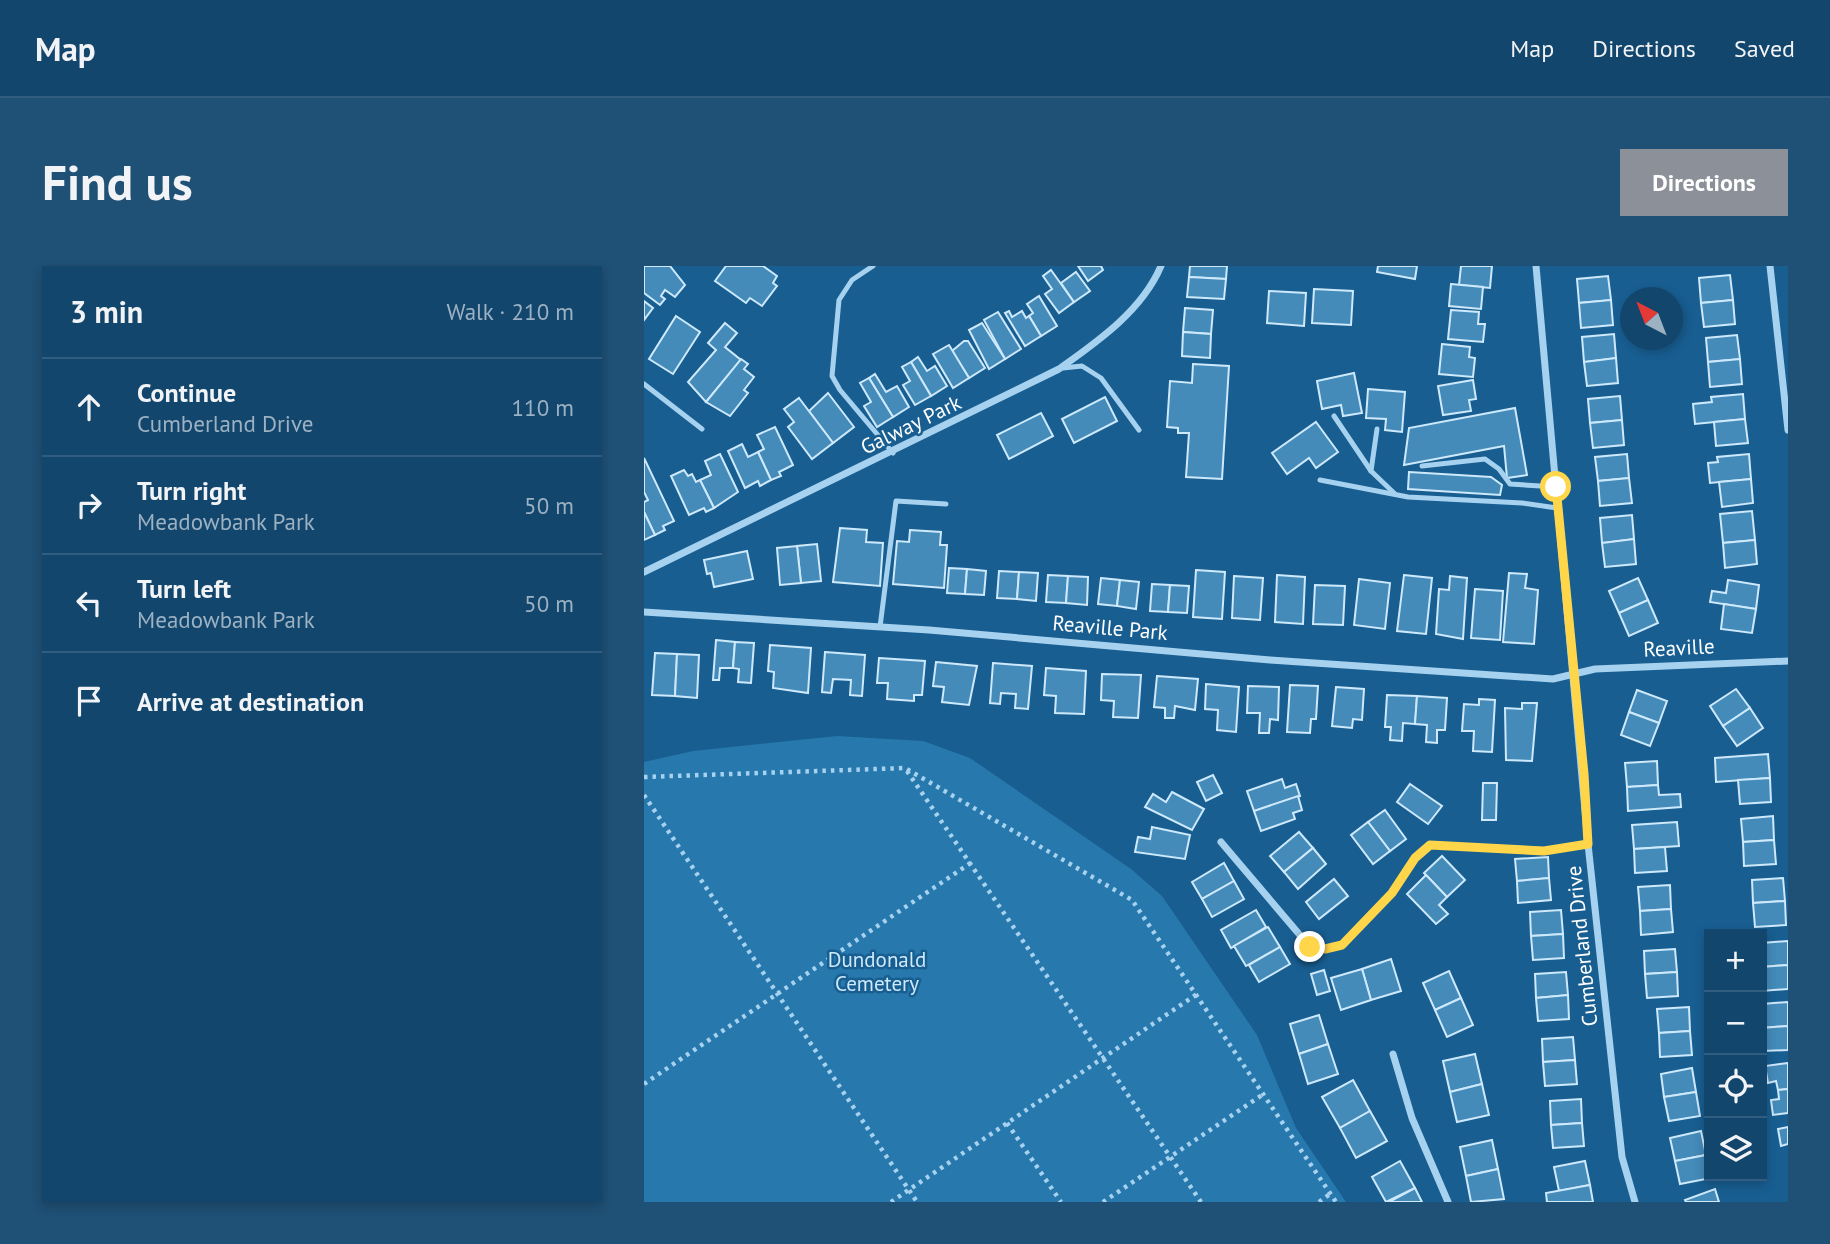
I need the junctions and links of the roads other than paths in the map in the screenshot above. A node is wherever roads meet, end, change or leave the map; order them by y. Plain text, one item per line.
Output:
1 (873, 266) edge
2 (1161, 266) edge
3 (1536, 266) edge
4 (1770, 266) edge
5 (1060, 369) junction
6 (644, 384) edge
7 (1334, 416) dead end
8 (702, 429) dead end
9 (1377, 429) dead end
10 (1139, 430) dead end
11 (1788, 430) edge
12 (893, 453) junction
13 (1422, 466) dead end
14 (1371, 471) junction
15 (1320, 480) dead end
16 (1556, 487) junction
17 (1395, 494) junction
18 (946, 504) dead end
19 (1557, 508) junction
20 (644, 572) edge
21 (644, 612) edge
22 (880, 627) junction
23 (1788, 661) edge
24 (1573, 674) junction
25 (1221, 842) dead end
26 (1588, 844) junction
27 (1393, 1054) dead end
28 (1448, 1202) edge
29 (1635, 1202) edge

1 - 12 lane
2 - 5 street, Galway Park
3 - 16 street, Cumberland Drive
4 - 11 street
5 - 10 lane
5 - 12 street, Galway Park
6 - 8 lane
7 - 14 lane
9 - 14 lane
12 - 20 street, Galway Park
13 - 16 lane
14 - 17 lane
15 - 17 lane
16 - 19 street, Cumberland Drive
17 - 19 lane
18 - 22 lane
19 - 24 street, Cumberland Drive
21 - 22 street, Reaville Park
22 - 24 street, Reaville Park
23 - 24 street, Reaville
24 - 26 street, Cumberland Drive
25 - 26 street
26 - 29 street, Cumberland Drive
27 - 28 street

